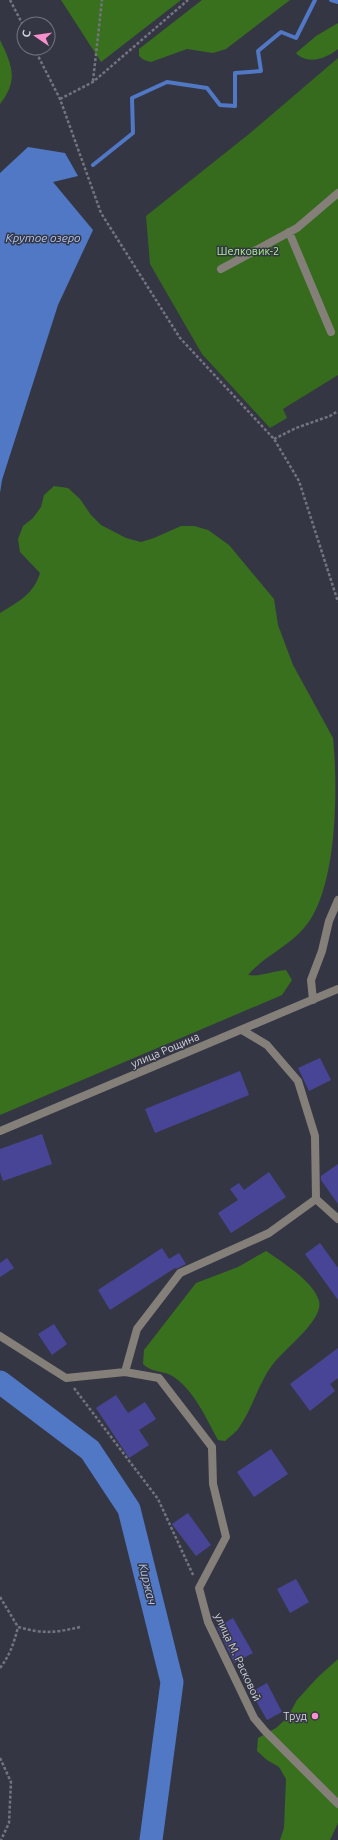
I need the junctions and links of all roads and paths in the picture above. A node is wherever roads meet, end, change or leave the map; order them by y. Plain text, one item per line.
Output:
1 (10, 0) edge
2 (102, 0) edge
3 (188, 0) edge
4 (18, 16) edge
5 (38, 56) edge
6 (93, 82) junction
7 (60, 100) junction
8 (338, 193) edge
9 (289, 232) junction
10 (221, 268) dead end
11 (331, 332) dead end
12 (338, 412) edge
13 (274, 439) junction
14 (338, 602) edge
15 (338, 900) edge
16 (338, 989) edge
17 (313, 1000) junction
18 (242, 1030) junction
19 (0, 1131) edge
20 (316, 1199) junction
21 (338, 1219) edge
22 (0, 1336) edge
23 (125, 1372) junction
24 (66, 1378) junction
25 (199, 1588) junction
26 (0, 1597) edge
27 (18, 1627) junction
28 (80, 1627) dead end
29 (0, 1668) edge
30 (0, 1758) edge
31 (338, 1804) edge
32 (1, 1840) edge

1 - 4 path
2 - 6 path
3 - 6 path
5 - 7 path
6 - 7 path
7 - 13 path
8 - 9 street
9 - 10 street
9 - 11 street
12 - 13 path
13 - 14 path
15 - 17 street
16 - 17 street, улица Рощина
17 - 18 street, улица Рощина
18 - 19 street, улица Рощина
18 - 20 street
20 - 21 street
20 - 23 street
22 - 24 street
23 - 24 street
23 - 25 street
24 - 25 path
25 - 31 street, улица М. Расковой
26 - 27 path
27 - 28 path
27 - 29 path
30 - 32 path

